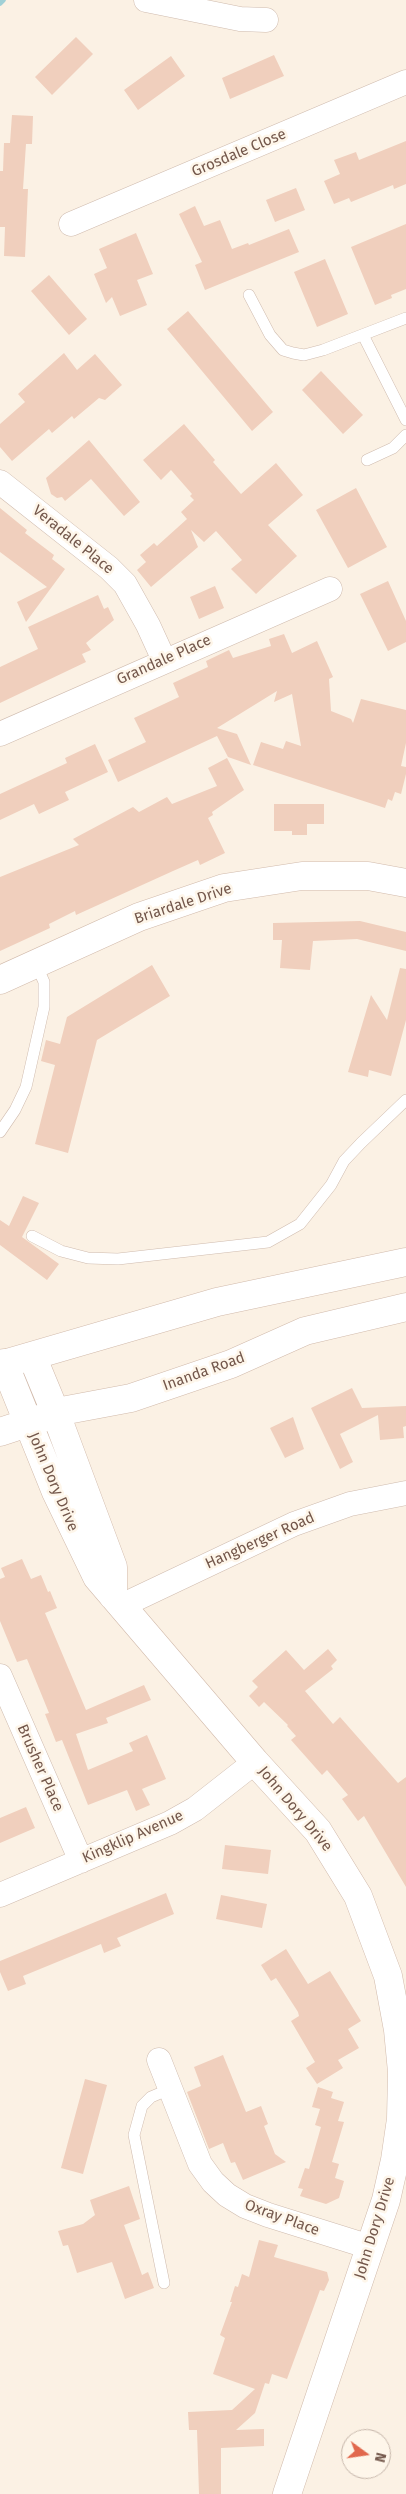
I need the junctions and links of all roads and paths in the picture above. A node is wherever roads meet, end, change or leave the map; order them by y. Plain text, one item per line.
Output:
1 (146, 0) edge
2 (266, 20) dead end
3 (406, 82) edge
4 (71, 224) dead end
5 (249, 294) dead end
6 (406, 318) edge
7 (363, 335) junction
8 (406, 420) edge
9 (406, 436) edge
10 (367, 460) dead end
11 (0, 482) edge
12 (330, 589) dead end
13 (164, 660) junction
14 (0, 734) edge
15 (406, 882) edge
16 (36, 964) junction
17 (0, 980) edge
18 (406, 1100) edge
19 (0, 1132) edge
20 (32, 1236) dead end
21 (406, 1262) edge
22 (406, 1307) edge
23 (32, 1356) junction
24 (2, 1364) edge
25 (56, 1414) junction
26 (29, 1423) junction
27 (0, 1432) edge
28 (406, 1493) edge
29 (117, 1601) junction
30 (0, 1676) edge
31 (255, 1762) junction
32 (81, 1861) junction
33 (0, 1895) edge
34 (158, 2060) dead end
35 (170, 2089) junction
36 (370, 2247) junction
37 (164, 2282) dead end
38 (287, 2494) edge

1 - 2 street
3 - 4 street, Grosdale Close
5 - 7 lane
6 - 7 lane
7 - 8 lane
9 - 10 lane
11 - 13 street, Veradale Place
12 - 13 street, Grandale Place
13 - 14 street, Grandale Place
15 - 16 street, Briardale Drive
16 - 17 street, Briardale Drive
16 - 19 lane
18 - 20 lane
21 - 23 street
22 - 25 street, Inanda Road
23 - 24 street
23 - 25 street, John Dory Drive
24 - 26 street, John Dory Drive
25 - 26 street, Inanda Road
25 - 29 street, John Dory Drive
26 - 27 street, Inanda Road
26 - 29 street, John Dory Drive
28 - 29 street, Hangberger Road
29 - 31 street, John Dory Drive
30 - 32 street, Brusher Place
31 - 32 street, Kingklip Avenue
31 - 36 street, John Dory Drive
32 - 33 street, Kingklip Avenue
34 - 35 street, Oxray Place
35 - 36 street, Oxray Place
35 - 37 lane
36 - 38 street, John Dory Drive

